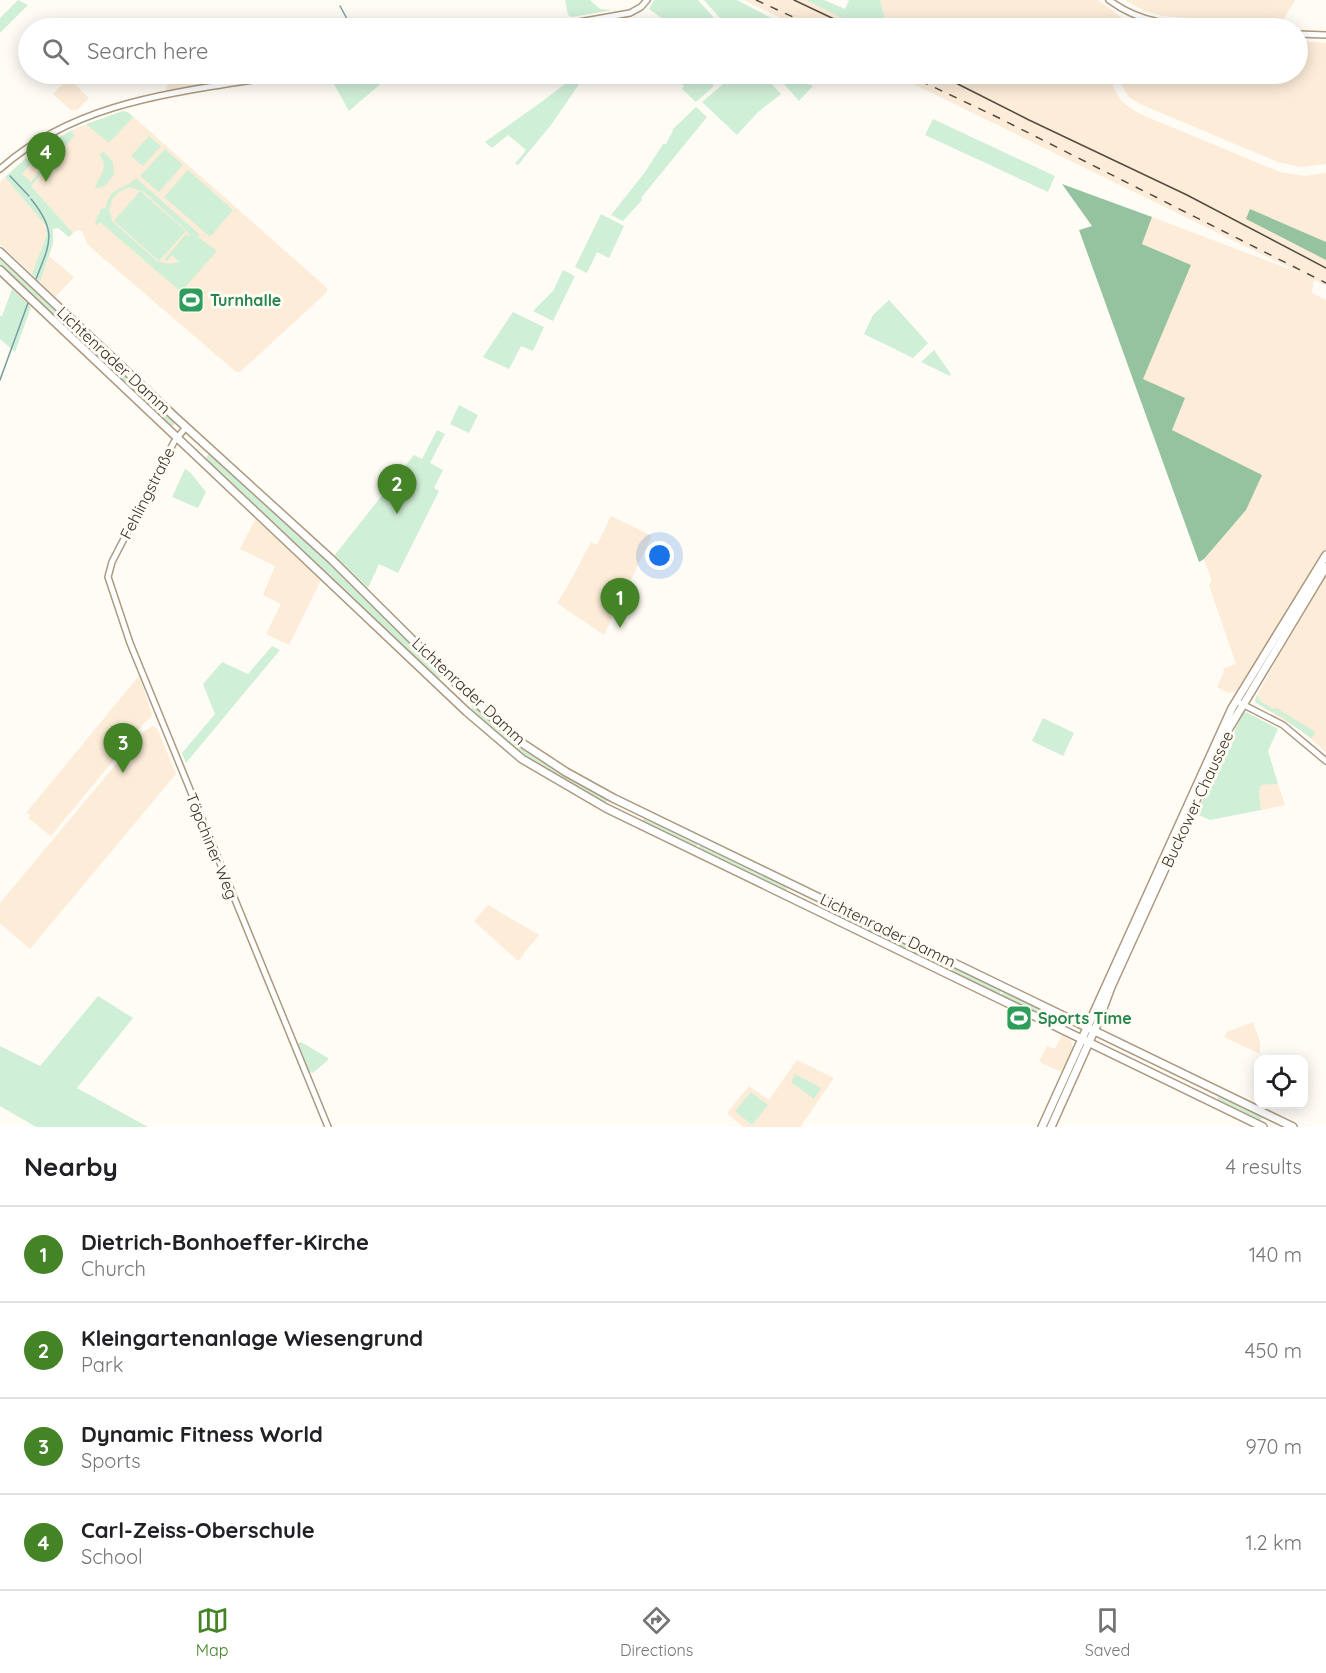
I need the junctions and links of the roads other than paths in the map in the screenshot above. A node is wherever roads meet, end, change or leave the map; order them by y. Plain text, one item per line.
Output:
1 (647, 0) edge
2 (1109, 0) edge
3 (602, 18) edge
4 (1142, 18) edge
5 (1308, 34) edge
6 (1326, 35) edge
7 (230, 84) edge
8 (0, 169) edge
9 (0, 252) edge
10 (0, 270) edge
11 (110, 374) junction
12 (134, 378) junction
13 (186, 427) junction
14 (177, 437) junction
15 (211, 449) junction
16 (201, 459) junction
17 (1326, 555) edge
18 (112, 562) joint
19 (1326, 567) edge
20 (447, 674) junction
21 (438, 684) junction
22 (1236, 701) junction
23 (1244, 705) junction
24 (1326, 761) edge
25 (1059, 1013) junction
26 (1054, 1024) junction
27 (1086, 1027) junction
28 (1094, 1031) junction
29 (1085, 1040) junction
30 (1121, 1044) junction
31 (1115, 1055) junction
32 (328, 1127) edge
33 (1042, 1127) edge
34 (1051, 1127) edge
35 (1263, 1127) edge
36 (1293, 1127) edge

1 - 3 street
2 - 4 street
5 - 6 street
7 - 8 street
9 - 12 main road, Lichtenrader Damm
10 - 11 main road, Lichtenrader Damm
11 - 12 main road
11 - 14 main road, Lichtenrader Damm
12 - 13 main road, Lichtenrader Damm
13 - 14 street, Fehlingstraße
13 - 15 main road, Lichtenrader Damm
14 - 16 main road, Lichtenrader Damm
14 - 18 street, Fehlingstraße
15 - 16 main road
15 - 20 main road, Lichtenrader Damm
16 - 21 main road, Lichtenrader Damm
17 - 22 main road, Buckower Chaussee
18 - 32 street, Töpchiner Weg
19 - 23 main road, Buckower Chaussee
20 - 21 main road
20 - 25 main road, Lichtenrader Damm
21 - 26 main road, Lichtenrader Damm
22 - 23 street
22 - 27 main road, Buckower Chaussee
23 - 24 street
23 - 28 main road, Buckower Chaussee
25 - 26 main road
25 - 27 main road, Lichtenrader Damm
26 - 29 main road, Lichtenrader Damm
27 - 28 main road, Lichtenrader Damm
27 - 29 main road, Buckower Chaussee
28 - 29 main road, Buckower Chaussee
28 - 30 main road, Lichtenrader Damm
29 - 31 main road, Lichtenrader Damm
29 - 33 main road
29 - 34 main road
30 - 31 main road
30 - 36 main road, Lichtenrader Damm
31 - 35 main road, Lichtenrader Damm

